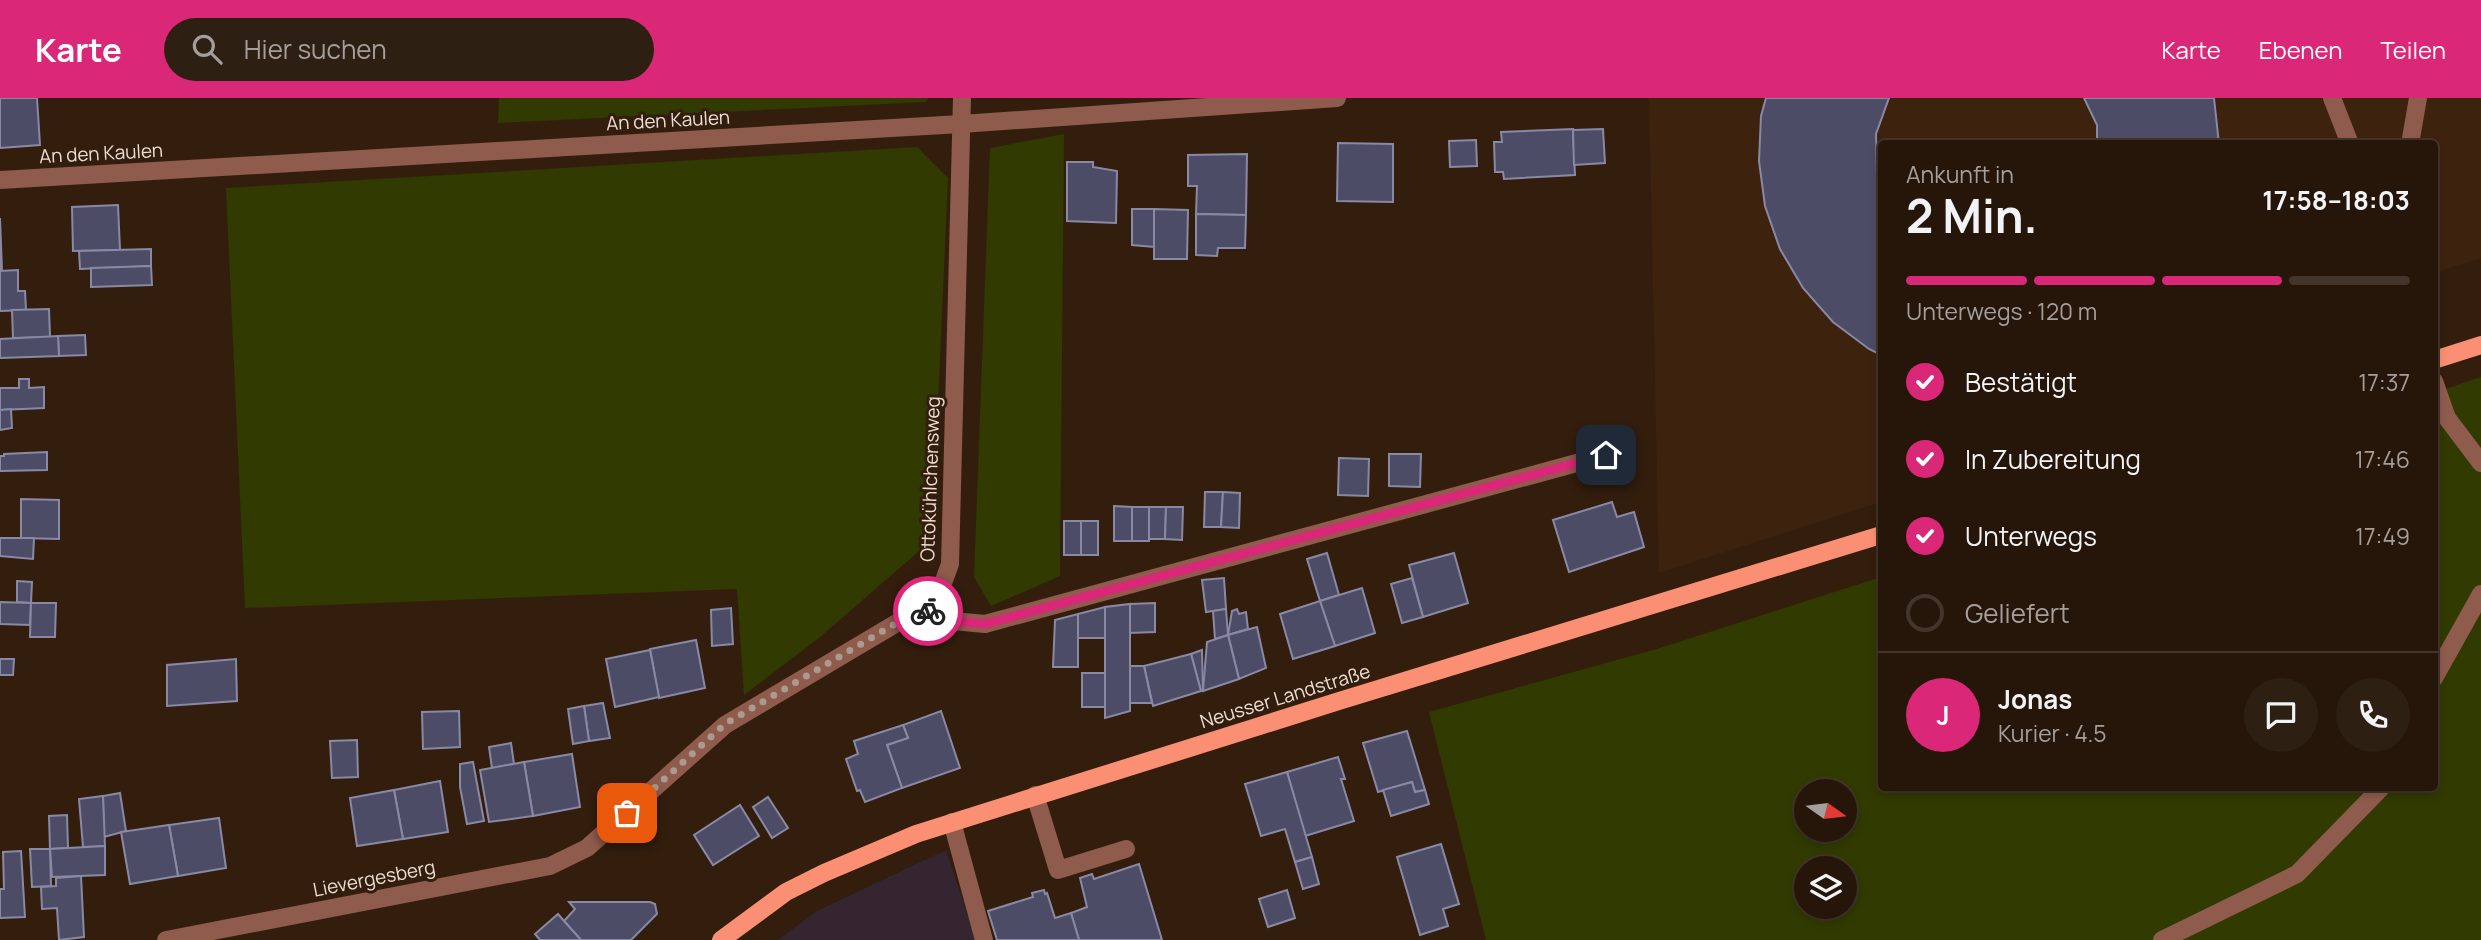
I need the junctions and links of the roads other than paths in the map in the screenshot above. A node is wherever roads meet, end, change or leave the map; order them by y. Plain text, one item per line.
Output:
1 (962, 98) edge
2 (1337, 98) edge
3 (2332, 98) edge
4 (2418, 98) edge
5 (1140, 104) edge
6 (1056, 107) edge
7 (961, 124) junction
8 (2348, 140) edge
9 (2411, 140) edge
10 (0, 180) edge
11 (2481, 345) edge
12 (2438, 359) edge
13 (2438, 392) edge
14 (1606, 455) dead end
15 (2481, 463) edge
16 (1878, 536) edge
17 (2481, 594) edge
18 (922, 608) junction
19 (2438, 671) edge
20 (2378, 791) edge
21 (1035, 795) junction
22 (953, 822) junction
23 (587, 848) joint
24 (1126, 849) dead end
25 (166, 940) edge
26 (721, 940) edge
27 (984, 940) edge
28 (2162, 940) edge

1 - 7 street, Ottokühlchensweg
2 - 5 street, An den Kaulen
3 - 8 street
4 - 9 street
5 - 6 street, An den Kaulen
6 - 7 street, An den Kaulen
7 - 10 street, An den Kaulen
7 - 18 street, Ottokühlchensweg
11 - 12 main road
13 - 15 street
14 - 18 street
16 - 21 main road, Neusser Landstraße
17 - 19 street
18 - 23 street, Ottokühlchensweg
20 - 28 street
21 - 22 main road, Neusser Landstraße
21 - 24 street
22 - 26 main road, Neusser Landstraße
22 - 27 street
23 - 25 street, Lievergesberg

